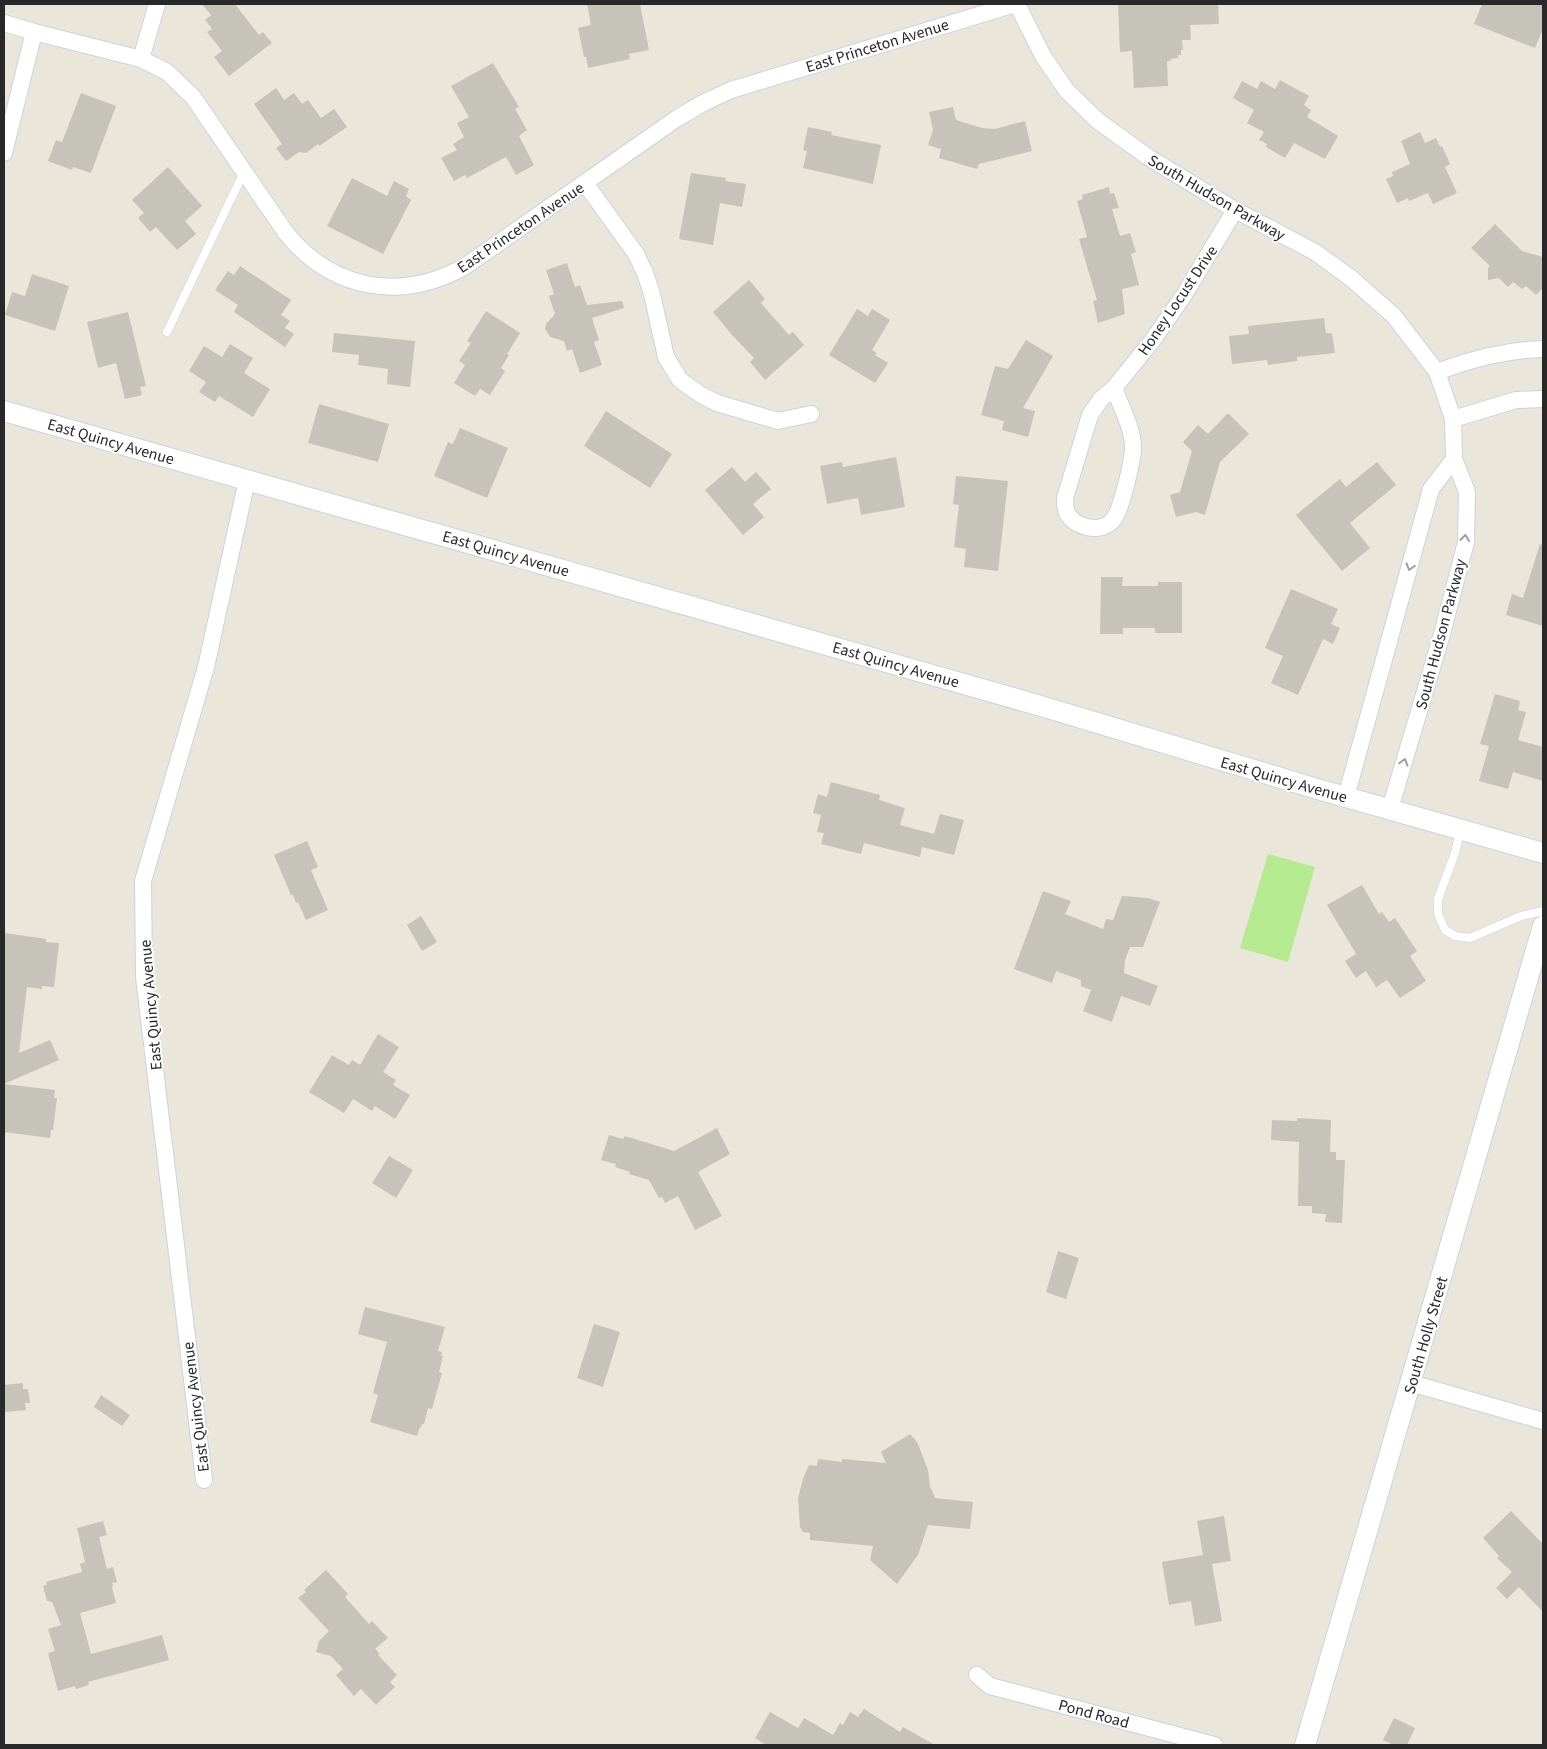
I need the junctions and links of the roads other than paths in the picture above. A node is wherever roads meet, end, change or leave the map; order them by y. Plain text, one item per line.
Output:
1 (156, 4) edge
2 (1016, 4) edge
3 (4, 22) edge
4 (34, 32) junction
5 (141, 59) junction
6 (4, 153) edge
7 (244, 172) junction
8 (585, 183) junction
9 (1235, 210) junction
10 (168, 332) dead end
11 (1543, 349) edge
12 (1437, 372) junction
13 (1114, 388) junction
14 (1543, 399) edge
15 (4, 411) edge
16 (811, 414) dead end
17 (1453, 419) junction
18 (1454, 458) junction
19 (247, 480) junction
20 (1346, 796) junction
21 (1390, 809) junction
22 (1461, 829) junction
23 (1543, 853) edge
24 (1543, 911) edge
25 (1543, 926) edge
26 (1411, 1383) junction
27 (1543, 1421) edge
28 (204, 1480) dead end
29 (977, 1675) dead end
30 (1214, 1745) edge
31 (1305, 1745) edge

1 - 5 street
2 - 8 street, East Princeton Avenue
2 - 9 street, South Hudson Parkway
3 - 4 street, East Princeton Avenue
4 - 5 street, East Princeton Avenue
4 - 6 street
5 - 7 street, East Princeton Avenue
7 - 8 street, East Princeton Avenue
7 - 10 lane
8 - 16 street
9 - 12 street, South Hudson Parkway
9 - 13 street, Honey Locust Drive
11 - 12 street
12 - 17 street, South Hudson Parkway
13 - 13 street, Honey Locust Drive
14 - 17 street
15 - 19 street, East Quincy Avenue
17 - 18 street, South Hudson Parkway
18 -> 20 street
21 -> 18 street, South Hudson Parkway
19 - 20 street, East Quincy Avenue
19 - 28 street, East Quincy Avenue
20 - 21 street, East Quincy Avenue
21 - 22 street, East Quincy Avenue
22 - 23 street, East Quincy Avenue
22 - 24 lane
25 - 26 street, South Holly Street
26 - 27 street
26 - 31 street, South Holly Street
29 - 30 street, Pond Road

